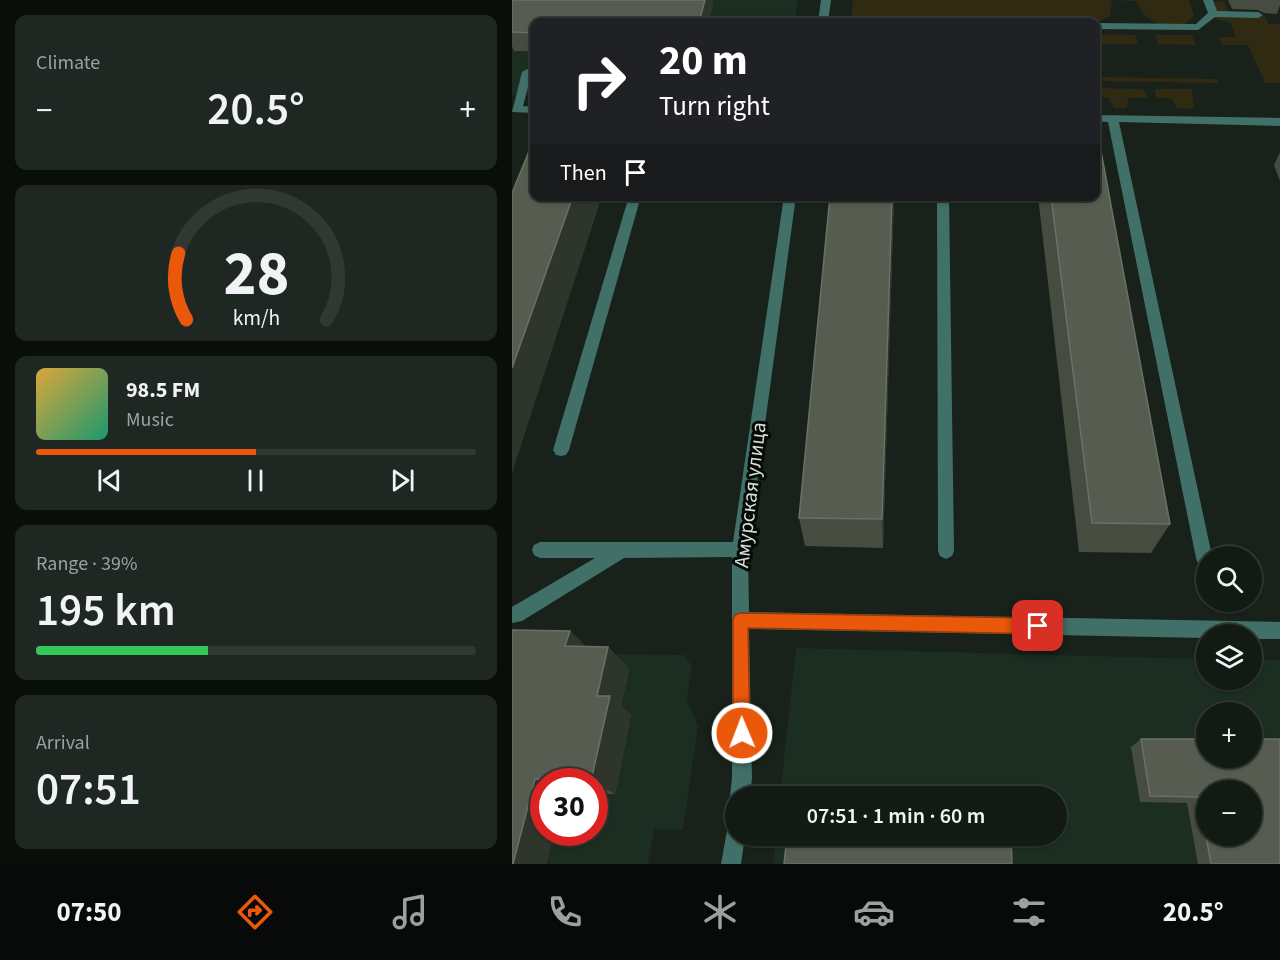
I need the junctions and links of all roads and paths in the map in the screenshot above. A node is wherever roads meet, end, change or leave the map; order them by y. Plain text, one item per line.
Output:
1 (826, 0) edge
2 (1208, 0) edge
3 (1213, 14) junction
4 (1258, 15) dead end
5 (824, 18) edge
6 (1100, 26) edge
7 (512, 72) edge
8 (530, 73) edge
9 (530, 75) edge
10 (514, 109) edge
11 (530, 110) edge
12 (1100, 118) edge
13 (1113, 118) junction
14 (1280, 122) edge
15 (634, 201) edge
16 (789, 201) edge
17 (942, 201) edge
18 (561, 450) dead end
19 (1202, 546) edge
20 (740, 549) junction
21 (540, 550) dead end
22 (622, 550) junction
23 (946, 551) dead end
24 (512, 615) edge
25 (740, 620) junction
26 (1280, 631) edge
27 (741, 786) edge
28 (733, 846) edge
29 (731, 864) edge

1 - 5 street
2 - 3 street
3 - 4 street
3 - 6 street
7 - 8 street
9 - 10 street
10 - 11 street
12 - 13 street
13 - 14 street
13 - 19 street
15 - 18 street
16 - 20 street, Амурская улица
17 - 23 street
20 - 22 street
20 - 25 street, Амурская улица
21 - 22 street
22 - 24 street
25 - 26 street
25 - 27 street, Амурская улица
28 - 29 street

